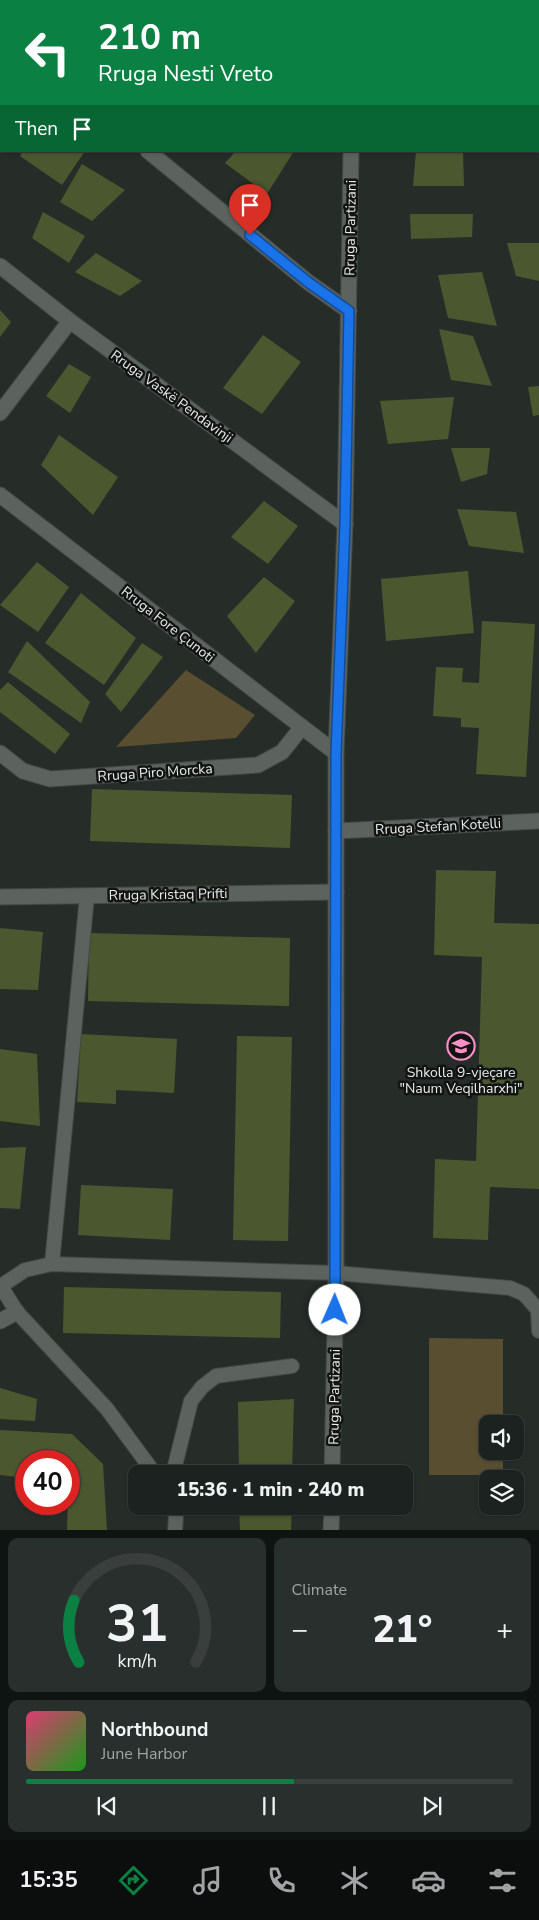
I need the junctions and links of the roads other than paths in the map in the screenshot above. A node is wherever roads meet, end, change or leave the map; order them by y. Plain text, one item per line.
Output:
1 (149, 152) edge
2 (351, 152) edge
3 (0, 266) edge
4 (349, 311) junction
5 (70, 320) junction
6 (0, 413) edge
7 (0, 495) edge
8 (345, 524) junction
9 (302, 727) junction
10 (0, 753) edge
11 (336, 753) junction
12 (539, 821) edge
13 (336, 831) junction
14 (336, 892) junction
15 (87, 896) junction
16 (0, 897) edge
17 (52, 1264) junction
18 (336, 1273) junction
19 (0, 1285) edge
20 (17, 1312) junction
21 (0, 1321) edge
22 (539, 1330) edge
23 (292, 1366) dead end
24 (149, 1465) edge
25 (175, 1465) edge
26 (332, 1465) edge
27 (175, 1515) edge
28 (332, 1515) edge
29 (175, 1530) edge
30 (332, 1530) edge

1 - 4 street
2 - 4 street, Rruga Partizani
3 - 5 street, Rruga Vaskë Pendavinji
4 - 8 street, Rruga Partizani
5 - 6 street
5 - 8 street, Rruga Vaskë Pendavinji
7 - 9 street, Rruga Fore Çunoti
8 - 11 street, Rruga Partizani
9 - 10 street, Rruga Piro Morcka
9 - 11 street, Rruga Fore Çunoti
11 - 13 street, Rruga Partizani
12 - 13 street, Rruga Stefan Kotelli
13 - 14 street, Rruga Partizani
14 - 15 street, Rruga Kristaq Prifti
14 - 18 street, Rruga Partizani
15 - 16 street, Rruga Kristaq Prifti
15 - 17 lane
17 - 18 lane
17 - 19 lane
18 - 22 lane
18 - 26 street, Rruga Partizani
19 - 20 lane
20 - 21 street
20 - 24 lane
23 - 25 lane
27 - 29 lane
28 - 30 street

